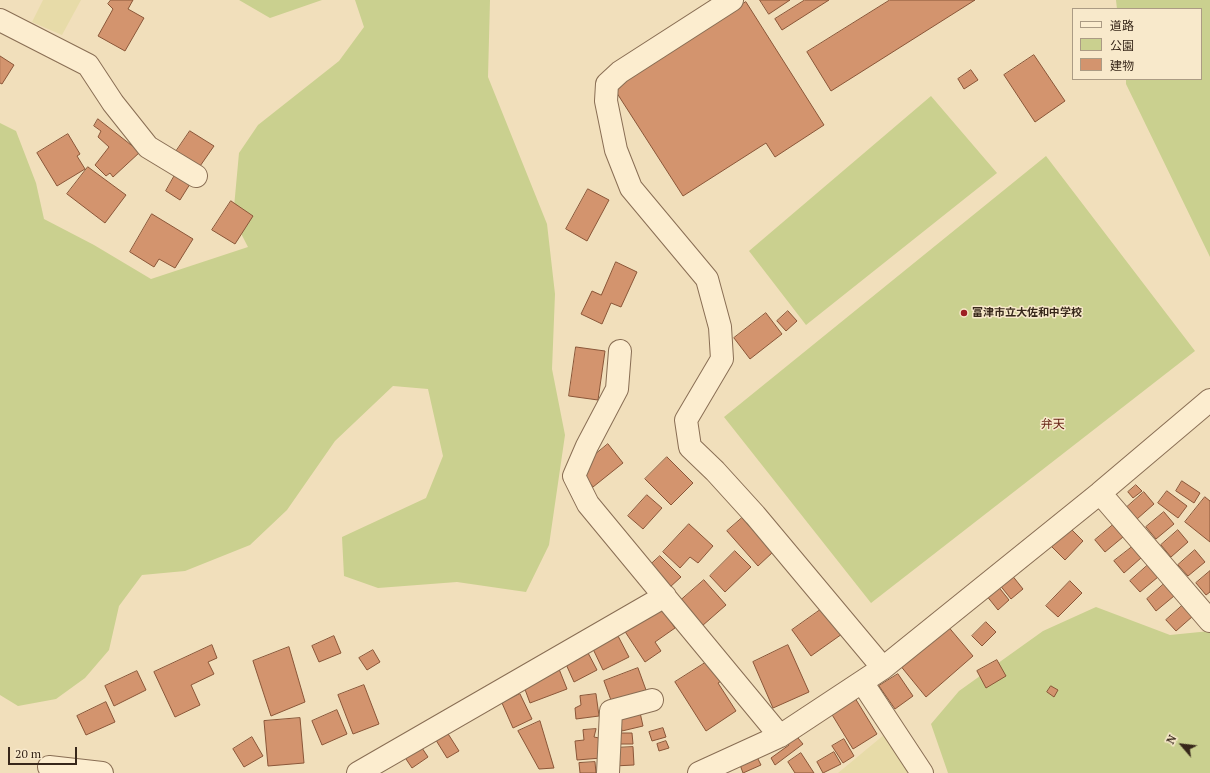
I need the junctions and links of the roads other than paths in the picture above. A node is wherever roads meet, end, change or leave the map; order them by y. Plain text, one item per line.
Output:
1 (732, 0) edge
2 (0, 20) edge
3 (196, 176) dead end
4 (620, 351) dead end
5 (1210, 400) edge
6 (1100, 493) junction
7 (665, 596) junction
8 (1210, 621) edge
9 (883, 668) junction
10 (862, 682) junction
11 (652, 700) dead end
12 (780, 736) junction
13 (49, 767) dead end
14 (102, 773) edge
15 (358, 773) edge
16 (608, 773) edge
17 (699, 773) edge
18 (922, 773) edge

1 - 9 street
2 - 3 street
4 - 7 street
5 - 6 street
6 - 8 street
6 - 9 street
7 - 12 street
7 - 15 street
9 - 10 street
10 - 12 street
10 - 18 street
11 - 16 street
12 - 17 street
13 - 14 street

